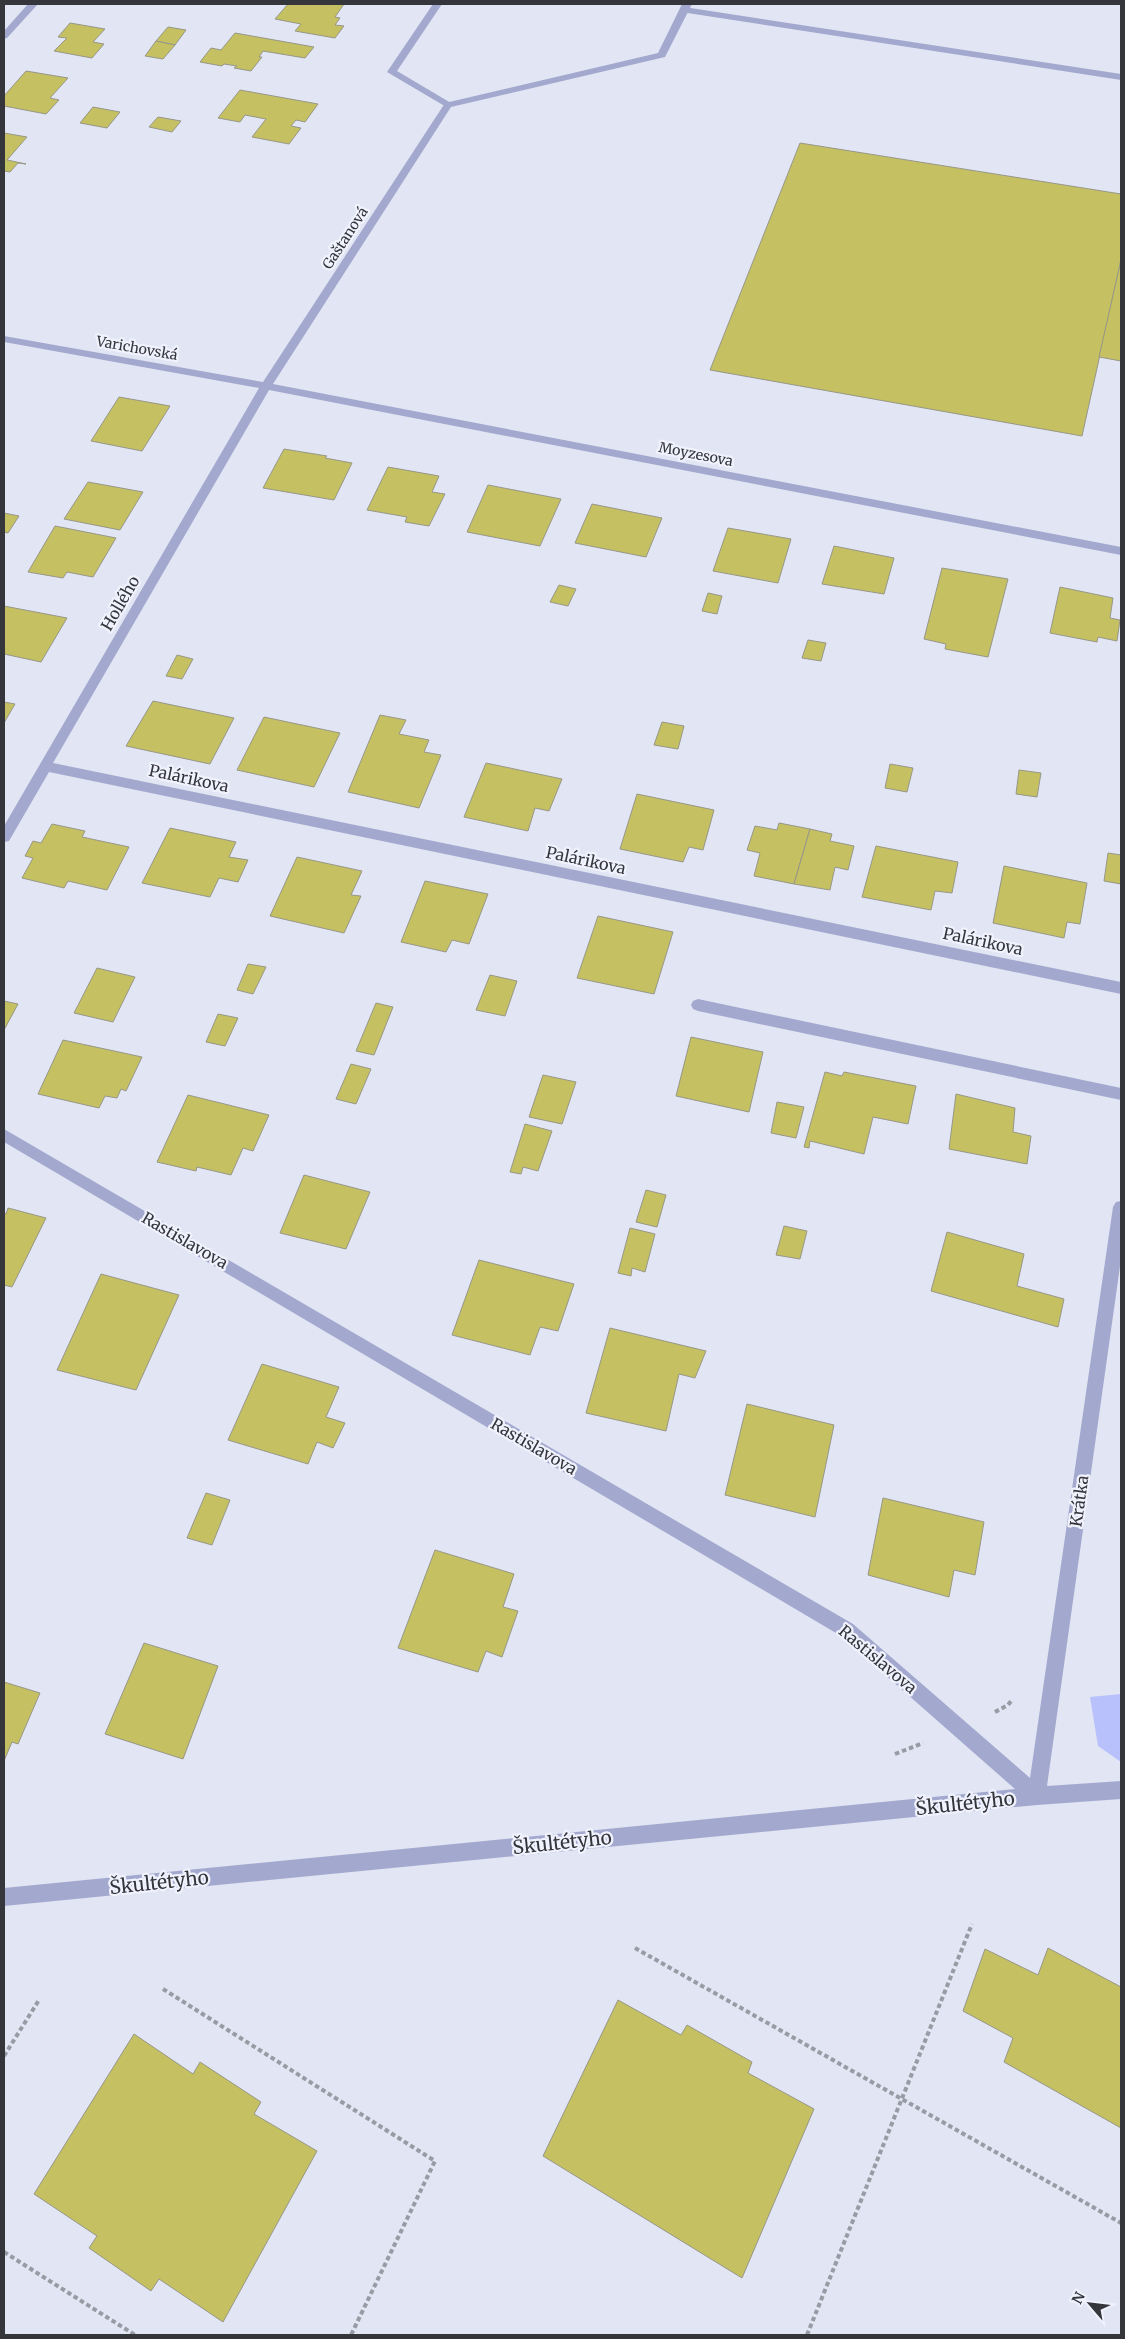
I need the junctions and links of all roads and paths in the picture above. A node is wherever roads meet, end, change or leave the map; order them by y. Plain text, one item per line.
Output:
1 (33, 4) edge
2 (437, 4) edge
3 (685, 7) edge
4 (4, 36) edge
5 (1121, 77) edge
6 (448, 105) junction
7 (4, 339) edge
8 (266, 386) junction
9 (1121, 551) edge
10 (44, 766) junction
11 (4, 837) edge
12 (1121, 988) edge
13 (698, 1005) dead end
14 (1121, 1094) edge
15 (4, 1135) edge
16 (1121, 1207) edge
17 (1121, 1790) edge
18 (1037, 1796) junction
19 (4, 1897) edge
20 (972, 1924) dead end
21 (636, 1948) dead end
22 (163, 1989) dead end
23 (39, 2000) dead end
24 (4, 2056) edge
25 (901, 2098) junction
26 (1121, 2223) edge
27 (4, 2252) edge
28 (135, 2335) edge
29 (351, 2335) edge
30 (807, 2335) edge

1 - 4 street
2 - 6 street
3 - 5 street
3 - 6 street
6 - 8 street, Gaštanová
7 - 8 street, Varichovská
8 - 9 street, Moyzesova
8 - 10 street, Hollého
10 - 11 street, Hollého
10 - 12 street, Palárikova
13 - 14 street
15 - 18 street, Rastislavova
16 - 18 street, Krátka
17 - 18 street, Škultétyho
18 - 19 street, Škultétyho
20 - 25 path
21 - 25 path
22 - 29 path
23 - 24 path
25 - 26 path
25 - 30 path
27 - 28 path

